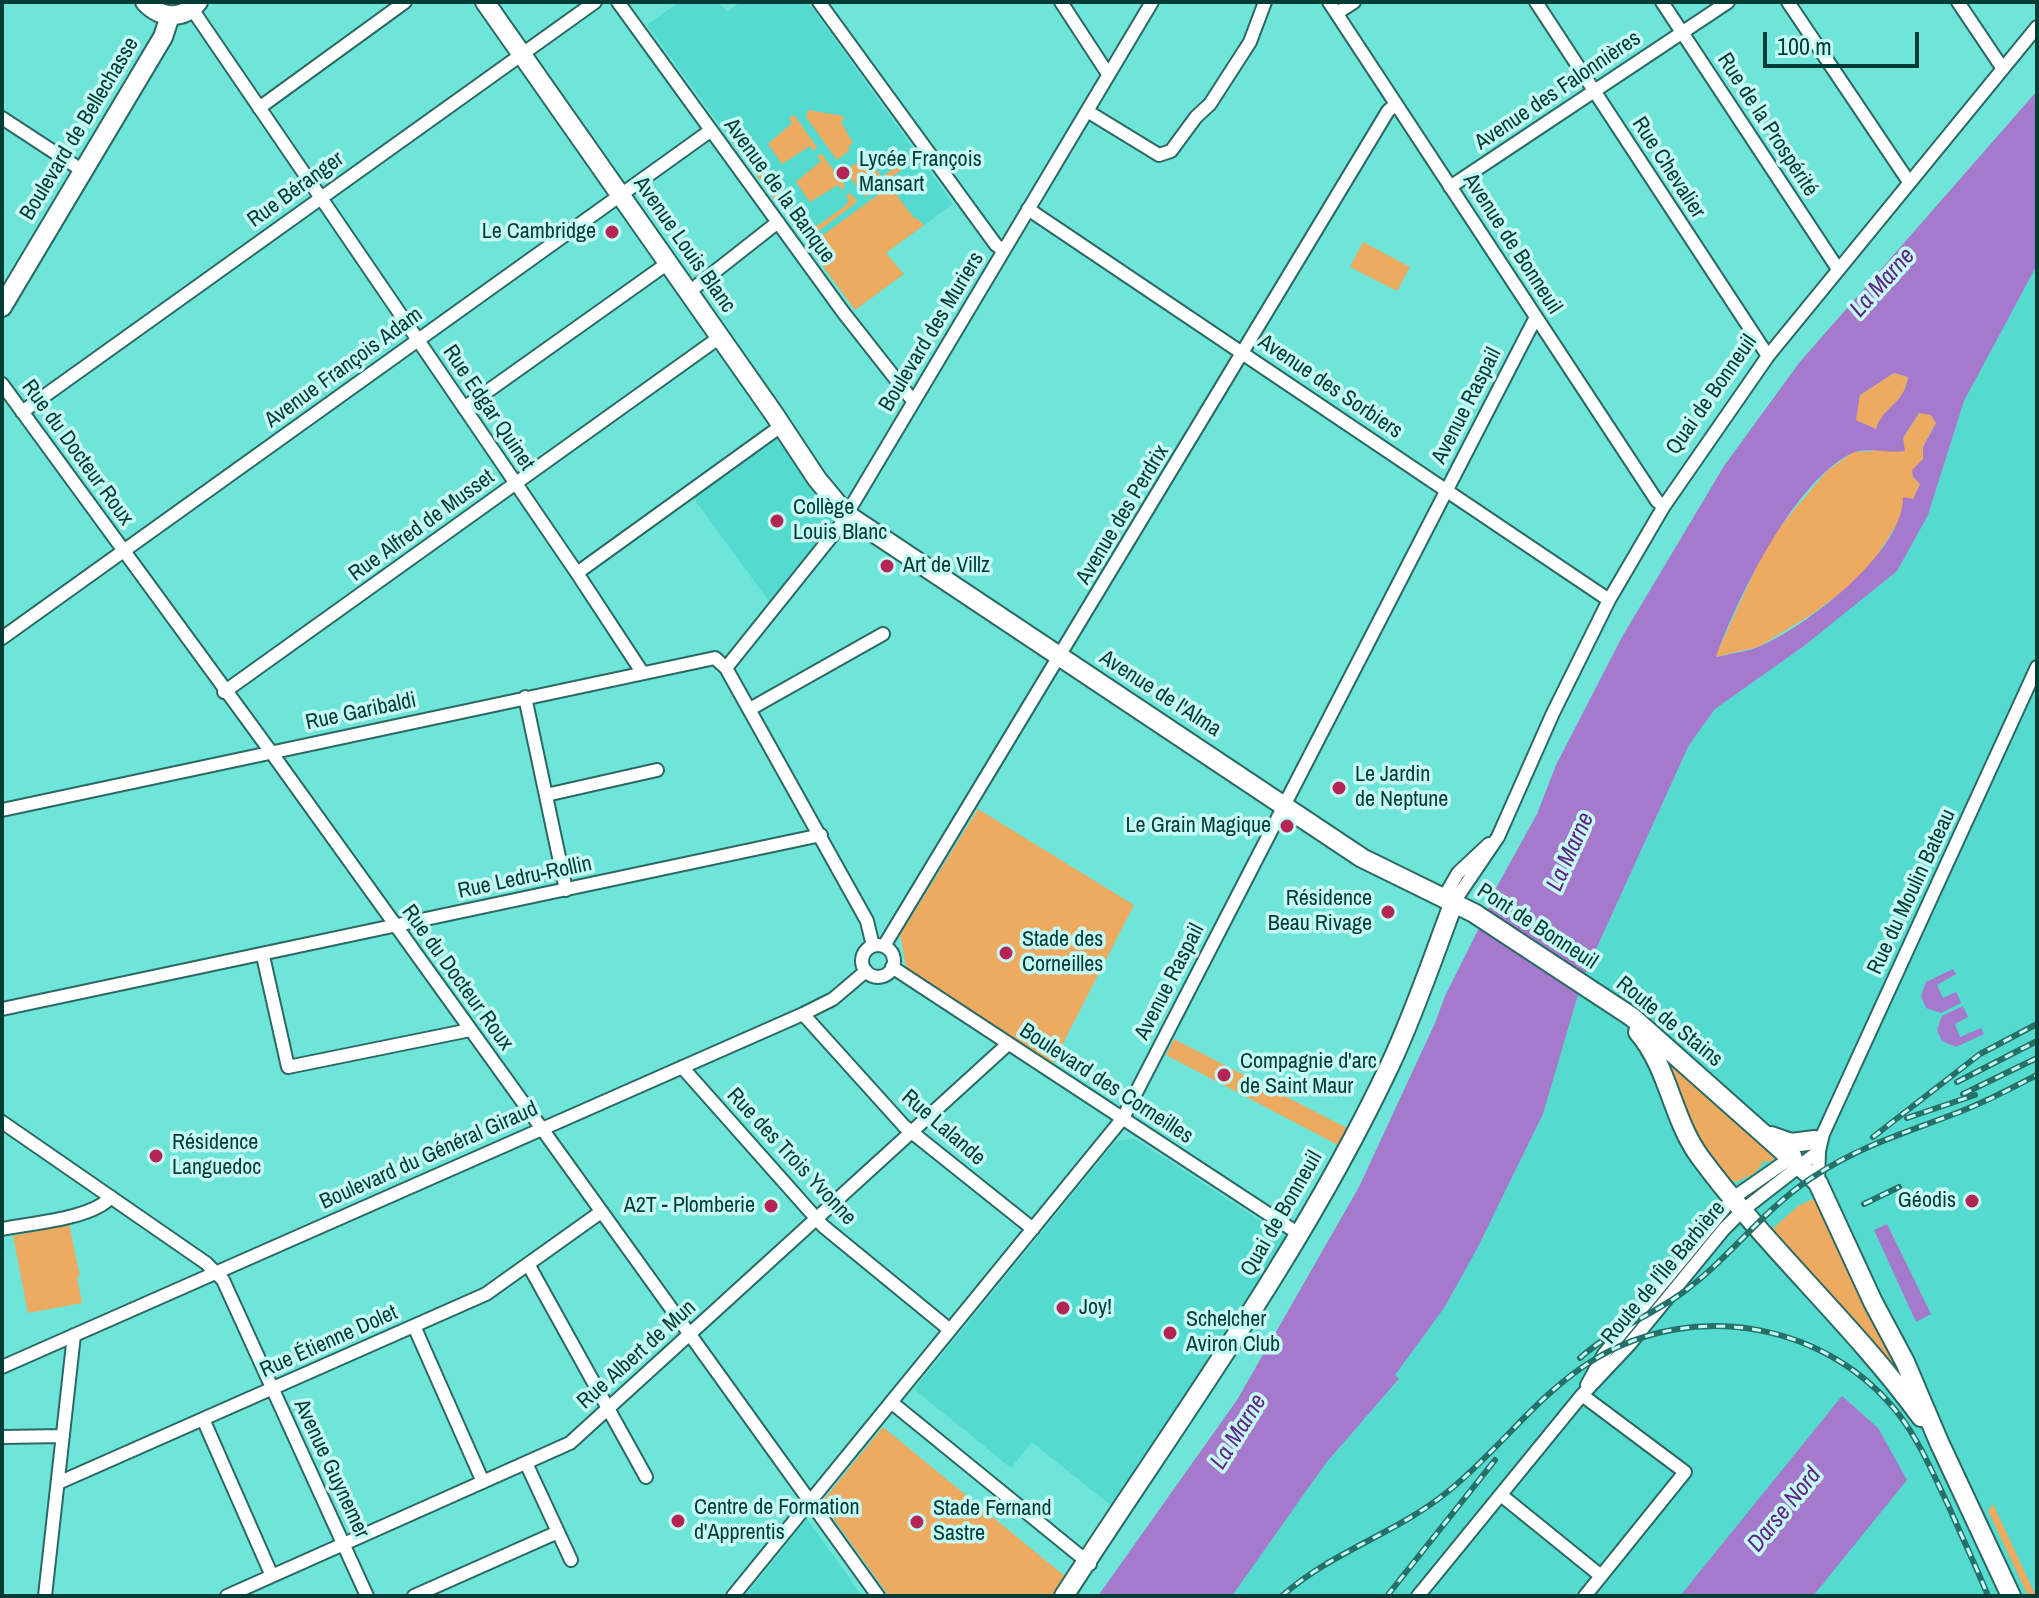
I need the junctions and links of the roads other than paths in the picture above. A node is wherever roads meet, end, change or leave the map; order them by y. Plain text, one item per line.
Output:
1 (145, 2) edge
2 (405, 2) edge
3 (485, 2) edge
4 (595, 2) edge
5 (618, 2) edge
6 (819, 2) edge
7 (1061, 2) edge
8 (1152, 2) edge
9 (1265, 2) edge
10 (1354, 2) edge
11 (1536, 2) edge
12 (1662, 2) edge
13 (1728, 2) edge
14 (1788, 2) edge
15 (1958, 2) edge
16 (195, 6) edge
17 (1333, 8) edge
18 (170, 16) junction
19 (2037, 27) edge
20 (1682, 33) junction
21 (521, 53) junction
22 (2003, 69) junction
23 (1108, 74) junction
24 (1594, 91) junction
25 (1396, 104) junction
26 (259, 108) junction
27 (1087, 111) junction
28 (2, 118) edge
29 (710, 131) junction
30 (83, 171) junction
31 (1909, 182) junction
32 (1450, 187) junction
33 (620, 195) junction
34 (320, 198) junction
35 (1028, 209) junction
36 (778, 222) junction
37 (1004, 250) junction
38 (668, 263) junction
39 (1838, 269) junction
40 (689, 292) junction
41 (2, 307) edge
42 (1536, 317) junction
43 (720, 337) junction
44 (417, 340) junction
45 (1244, 354) junction
46 (1768, 356) junction
47 (2, 384) edge
48 (913, 401) junction
49 (464, 408) junction
50 (22, 412) junction
51 (781, 426) junction
52 (515, 484) junction
53 (1447, 489) junction
54 (1664, 506) junction
55 (846, 514) junction
56 (122, 551) junction
57 (577, 573) junction
58 (1609, 600) junction
59 (883, 634) dead end
60 (2, 638) edge
61 (1060, 657) junction
62 (2037, 667) edge
63 (726, 668) junction
64 (642, 672) junction
65 (224, 692) junction
66 (525, 697) junction
67 (750, 709) junction
68 (271, 752) junction
69 (657, 770) dead end
70 (546, 795) junction
71 (1283, 806) junction
72 (2, 810) edge
73 (821, 835) junction
74 (566, 890) junction
75 (1449, 899) junction
76 (396, 926) junction
77 (878, 946) junction
78 (263, 956) junction
79 (892, 967) junction
80 (866, 971) junction
81 (1594, 993) junction
82 (2, 1009) edge
83 (803, 1014) junction
84 (470, 1030) junction
85 (1008, 1044) junction
86 (682, 1067) junction
87 (1123, 1118) junction
88 (2, 1122) edge
89 (540, 1129) junction
90 (913, 1132) junction
91 (1765, 1134) junction
92 (1819, 1142) junction
93 (1796, 1161) junction
94 (1818, 1183) junction
95 (111, 1197) junction
96 (1738, 1204) junction
97 (601, 1212) junction
98 (817, 1219) junction
99 (2, 1229) edge
100 (1033, 1229) junction
101 (1299, 1234) junction
102 (528, 1264) junction
103 (216, 1273) junction
104 (414, 1326) junction
105 (950, 1330) junction
106 (689, 1334) junction
107 (74, 1335) junction
108 (2, 1367) edge
109 (273, 1389) junction
110 (1582, 1395) junction
111 (891, 1402) junction
112 (608, 1408) junction
113 (203, 1419) junction
114 (63, 1436) junction
115 (2, 1437) edge
116 (1939, 1442) junction
117 (526, 1463) junction
118 (646, 1477) dead end
119 (483, 1482) junction
120 (58, 1483) junction
121 (1501, 1495) junction
122 (810, 1502) junction
123 (558, 1532) junction
124 (343, 1544) junction
125 (571, 1560) dead end
126 (1088, 1562) junction
127 (272, 1576) junction
128 (1601, 1576) junction
129 (45, 1596) edge
130 (227, 1596) edge
131 (367, 1596) edge
132 (414, 1596) edge
133 (733, 1596) edge
134 (878, 1596) edge
135 (1064, 1596) edge
136 (1418, 1596) edge
137 (1585, 1596) edge
138 (2011, 1596) edge

1 - 18 main road
2 - 26 street
3 - 21 main road, Avenue Louis Blanc
4 - 21 street, Rue Béranger
5 - 29 street, Avenue de la Banque
6 - 37 street
7 - 23 street
8 - 23 street, Boulevard des Muriers
9 - 27 street
10 - 17 street
11 - 24 street, Rue Chevalier
12 - 20 street, Rue de la Prospérité
13 - 20 street, Avenue des Falonnières
14 - 31 street
15 - 22 street
16 - 18 main road
16 - 26 street, Rue Edgar Quinet
17 - 25 street, Avenue de Bonneuil
18 - 30 main road, Boulevard de Bellechasse
19 - 22 street, Quai de Bonneuil
20 - 24 street, Avenue des Falonnières
20 - 39 street, Rue de la Prospérité
21 - 33 main road, Avenue Louis Blanc
21 - 34 street, Rue Béranger
22 - 31 street, Quai de Bonneuil
23 - 27 street, Boulevard des Muriers
24 - 32 street, Avenue des Falonnières
24 - 46 street, Rue Chevalier
25 - 32 street, Avenue de Bonneuil
25 - 45 street, Avenue des Perdrix
26 - 34 street, Rue Edgar Quinet
27 - 35 street, Boulevard des Muriers
28 - 30 street
29 - 33 street, Avenue François Adam
29 - 36 street, Avenue de la Banque
30 - 41 main road, Boulevard de Bellechasse
31 - 39 street, Quai de Bonneuil
32 - 42 street, Avenue de Bonneuil
33 - 38 main road, Avenue Louis Blanc
33 - 44 street, Avenue François Adam
34 - 44 street, Rue Edgar Quinet
34 - 50 street, Rue Béranger
35 - 37 street, Boulevard des Muriers
35 - 45 street, Avenue des Sorbiers
36 - 40 street
36 - 48 street, Avenue de la Banque
37 - 48 street, Boulevard des Muriers
38 - 40 main road, Avenue Louis Blanc
38 - 49 street
39 - 46 street, Quai de Bonneuil
40 - 43 main road, Avenue Louis Blanc
42 - 53 street, Avenue Raspail
42 - 54 street, Avenue de Bonneuil
43 - 51 main road, Avenue Louis Blanc
43 - 52 street, Rue Alfred de Musset
44 - 49 street, Rue Edgar Quinet
44 - 56 street, Avenue François Adam
45 - 53 street, Avenue des Sorbiers
45 - 61 street, Avenue des Perdrix
46 - 54 street, Quai de Bonneuil
47 - 50 street, Rue du Docteur Roux
48 - 55 street, Boulevard des Muriers
49 - 52 street, Rue Edgar Quinet
50 - 56 street, Rue du Docteur Roux
51 - 55 main road, Avenue Louis Blanc
51 - 57 street
52 - 57 street, Rue Edgar Quinet
52 - 65 street, Rue Alfred de Musset
53 - 58 street, Avenue des Sorbiers
53 - 71 street, Avenue Raspail
54 - 58 street, Quai de Bonneuil
55 - 61 main road, Avenue de l'Alma
55 - 63 street, Boulevard des Muriers
56 - 60 street, Avenue François Adam
56 - 65 street, Rue du Docteur Roux
57 - 64 street, Rue Edgar Quinet
58 - 75 street, Quai de Bonneuil
59 - 67 street
61 - 71 main road, Avenue de l'Alma
61 - 77 street, Avenue des Perdrix
62 - 92 street, Rue du Moulin Bateau
63 - 64 street, Rue Garibaldi
63 - 67 street
64 - 66 street, Rue Garibaldi
65 - 68 street, Rue du Docteur Roux
66 - 68 street, Rue Garibaldi
66 - 70 street
67 - 73 street
68 - 72 street, Rue Garibaldi
68 - 76 street, Rue du Docteur Roux
69 - 70 street
70 - 74 street
71 - 75 main road, Avenue de l'Alma
71 - 87 street, Avenue Raspail
73 - 74 street, Rue Ledru-Rollin
73 - 77 street
74 - 76 street, Rue Ledru-Rollin
75 - 81 main road, Pont de Bonneuil
75 - 101 main road, Quai de Bonneuil
76 - 78 street, Rue Ledru-Rollin
76 - 84 street, Rue du Docteur Roux
77 - 79 street
77 - 80 street
78 - 82 street, Rue Ledru-Rollin
78 - 84 street
79 - 80 street
79 - 85 street, Boulevard des Corneilles
80 - 83 street, Boulevard du Général Giraud
81 - 91 main road, Route de Stains
81 - 96 main road, Route de Stains
83 - 86 street, Boulevard du Général Giraud
83 - 90 street, Rue Lalande
84 - 89 street, Rue du Docteur Roux
85 - 87 street, Boulevard des Corneilles
85 - 90 street, Rue Albert de Mun
86 - 89 street, Boulevard du Général Giraud
86 - 98 street, Rue des Trois Yvonne
87 - 100 street, Avenue Raspail
87 - 101 street, Boulevard des Corneilles
88 - 95 street
89 - 97 street, Rue du Docteur Roux
89 - 103 street, Boulevard du Général Giraud
90 - 98 street, Rue Albert de Mun
90 - 100 street, Rue Lalande
91 - 92 main road
91 - 93 main road, Route de Stains
92 - 93 street, Route de l'Île Barbière
92 - 94 street
93 - 94 main road, Route de Stains
93 - 96 street, Route de l'Île Barbière
94 - 116 main road, Route de Stains
95 - 99 street
95 - 103 street
96 - 110 street, Route de l'Île Barbière
96 - 116 main road, Route de Stains
97 - 102 street, Rue Étienne Dolet
97 - 106 street, Rue du Docteur Roux
98 - 105 street, Rue des Trois Yvonne
98 - 106 street, Rue Albert de Mun
100 - 105 street, Avenue Raspail
101 - 126 main road, Quai de Bonneuil
102 - 104 street, Rue Étienne Dolet
102 - 112 street
103 - 107 street, Boulevard du Général Giraud
103 - 109 street, Avenue Guynemer
104 - 109 street, Rue Étienne Dolet
104 - 119 street
105 - 111 street, Avenue Raspail
106 - 112 street, Rue Albert de Mun
106 - 122 street, Rue du Docteur Roux
107 - 108 street, Boulevard du Général Giraud
107 - 114 street
109 - 113 street, Rue Étienne Dolet
109 - 124 street, Avenue Guynemer
110 - 121 street, Route de l'Île Barbière
110 - 128 street
111 - 122 street, Avenue Raspail
111 - 126 street
112 - 117 street, Rue Albert de Mun
112 - 118 street
113 - 120 street, Rue Étienne Dolet
113 - 127 street
114 - 115 street
114 - 120 street
116 - 138 main road, Route de Stains
117 - 119 street, Rue Albert de Mun
117 - 123 street
119 - 124 street, Rue Albert de Mun
120 - 129 street
121 - 128 street
121 - 136 street, Route de l'Île Barbière
122 - 133 street, Avenue Raspail
122 - 134 street, Rue du Docteur Roux
123 - 125 street
123 - 132 street
124 - 127 street, Rue Albert de Mun
124 - 131 street, Avenue Guynemer
126 - 135 main road, Quai de Bonneuil
127 - 130 street, Rue Albert de Mun
128 - 137 street

